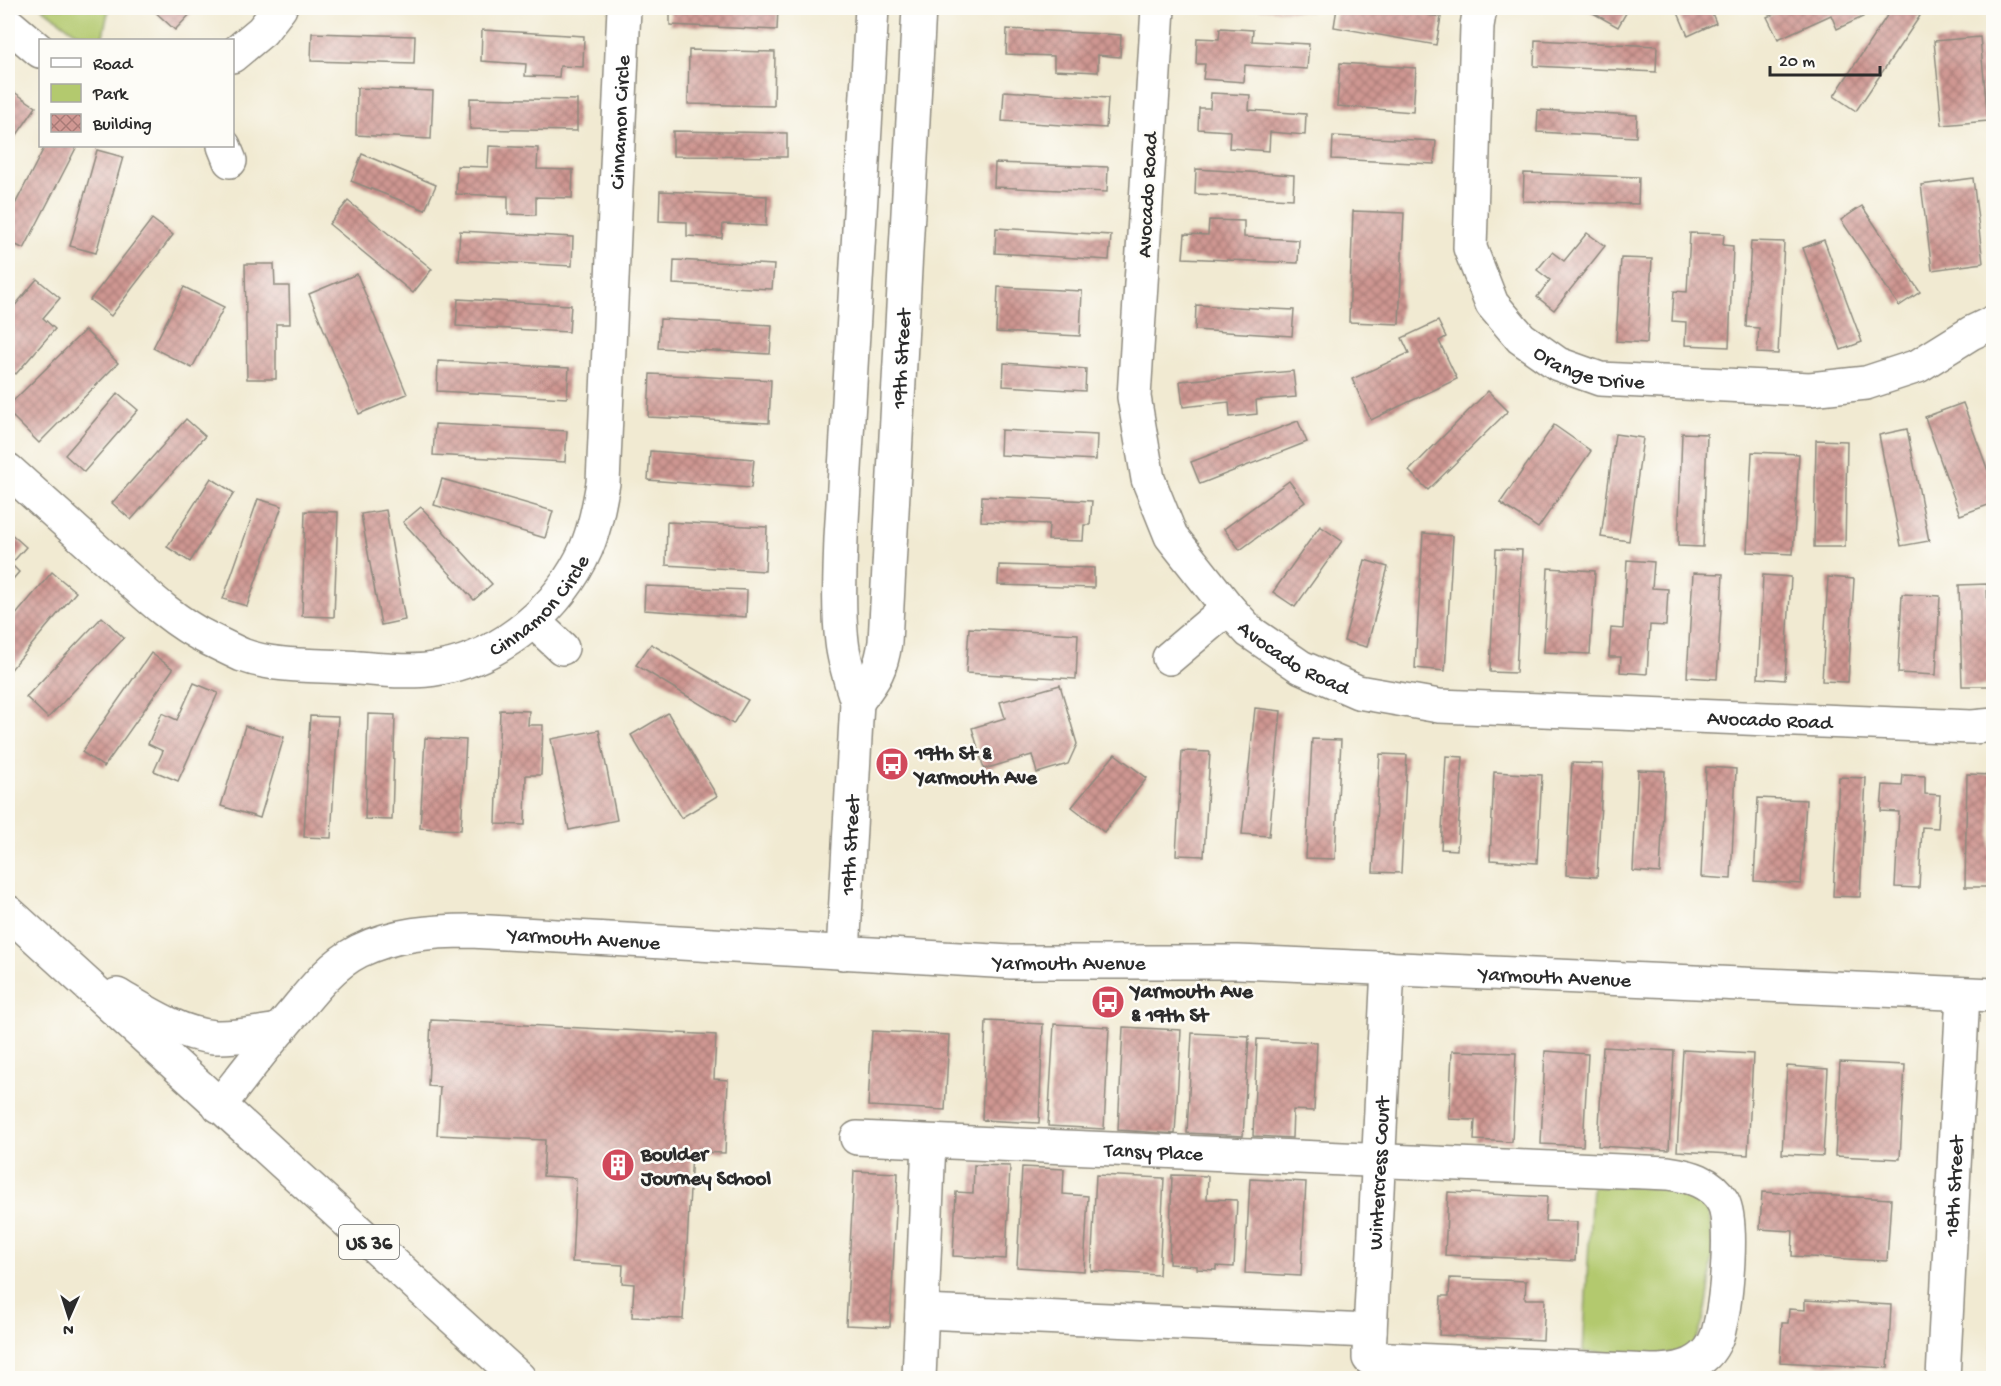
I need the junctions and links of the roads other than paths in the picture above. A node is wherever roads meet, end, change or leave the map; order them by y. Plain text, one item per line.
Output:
1 (280, 8) edge
2 (624, 8) edge
3 (872, 8) edge
4 (919, 8) edge
5 (1158, 8) edge
6 (1480, 8) edge
7 (8, 24) edge
8 (39, 50) edge
9 (234, 54) edge
10 (1994, 322) edge
11 (8, 470) edge
12 (1228, 608) junction
13 (534, 621) junction
14 (562, 648) dead end
15 (1169, 658) dead end
16 (857, 702) junction
17 (1994, 725) edge
18 (8, 912) edge
19 (843, 953) junction
20 (68, 968) junction
21 (1388, 969) junction
22 (1978, 994) edge
23 (279, 1030) junction
24 (219, 1106) junction
25 (857, 1138) dead end
26 (929, 1142) junction
27 (1378, 1161) junction
28 (922, 1312) junction
29 (1369, 1356) edge
30 (519, 1378) edge
31 (919, 1378) edge
32 (1943, 1378) edge

1 - 9 main road
2 - 13 main road, Cinnamon Circle
3 - 16 main road, 19th Street
4 - 16 main road, 19th Street
5 - 12 main road, Avocado Road
6 - 10 main road, Orange Drive
7 - 8 main road
11 - 13 main road, Cinnamon Circle
12 - 15 main road
12 - 17 main road, Avocado Road
13 - 14 main road
16 - 19 main road, 19th Street
18 - 20 main road, US 36
19 - 21 main road, Yarmouth Avenue
19 - 23 main road, Yarmouth Avenue
20 - 23 main road
20 - 24 main road, US 36
21 - 22 main road, Yarmouth Avenue
21 - 27 main road, Wintercress Court
22 - 32 main road, 18th Street
23 - 24 main road, Yarmouth Avenue
24 - 30 main road, US 36
25 - 26 main road, Tansy Place
26 - 27 main road, Tansy Place
26 - 28 main road
27 - 29 main road, Wintercress Court
27 - 29 main road, Tansy Place
28 - 29 main road
28 - 31 main road

